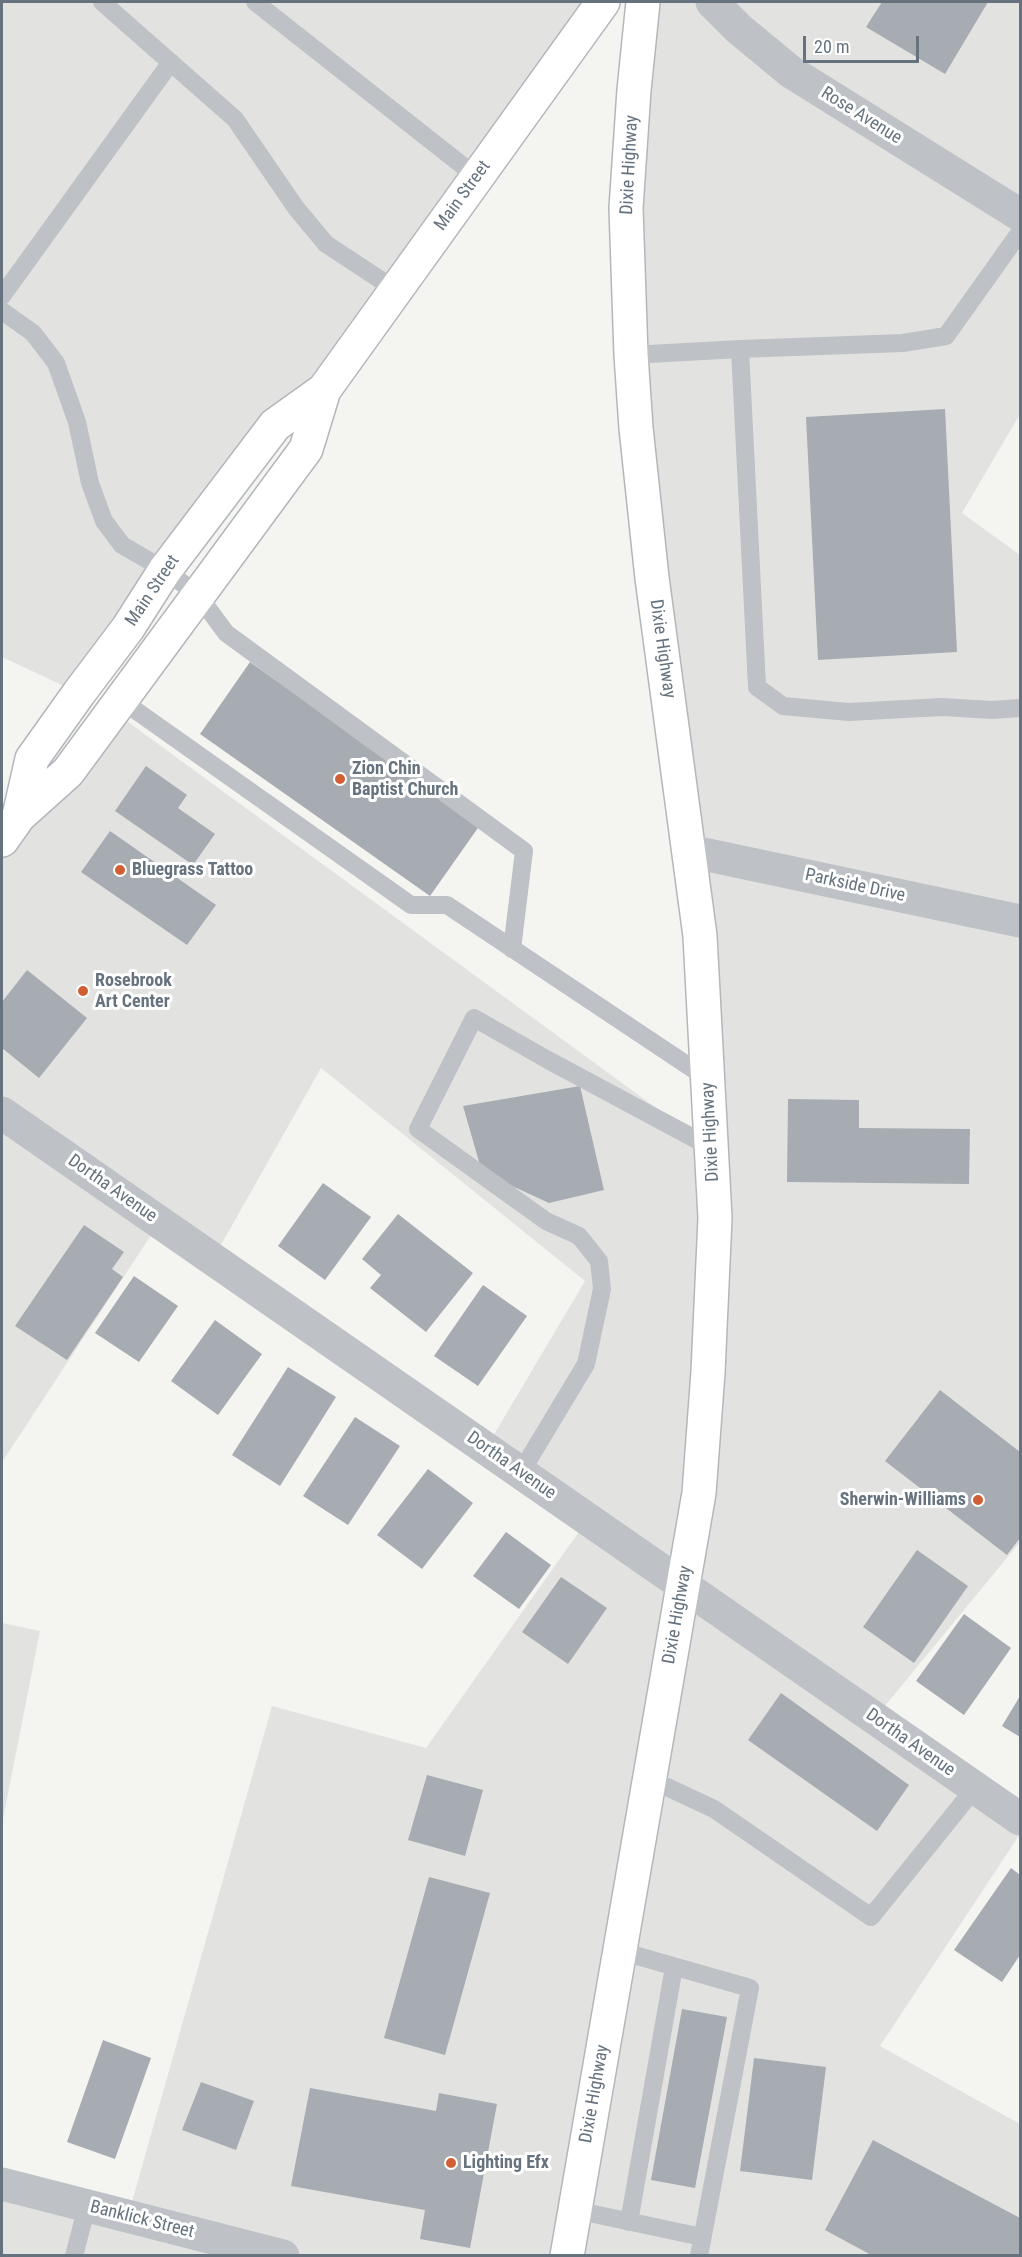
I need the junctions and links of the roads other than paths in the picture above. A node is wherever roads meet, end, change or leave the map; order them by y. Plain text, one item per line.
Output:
1 (102, 2) edge
2 (255, 2) edge
3 (603, 2) edge
4 (643, 2) edge
5 (712, 2) edge
6 (171, 62) junction
7 (477, 177) junction
8 (1020, 215) edge
9 (1020, 232) edge
10 (396, 290) junction
11 (2, 296) edge
12 (2, 311) edge
13 (740, 350) junction
14 (631, 355) junction
15 (324, 390) junction
16 (165, 570) junction
17 (198, 595) junction
18 (121, 700) junction
19 (1020, 708) edge
20 (10, 828) edge
21 (689, 851) junction
22 (1020, 921) edge
23 (512, 949) junction
24 (708, 1079) junction
25 (2, 1113) edge
26 (712, 1148) junction
27 (520, 1472) junction
28 (683, 1585) junction
29 (650, 1779) junction
30 (975, 1788) junction
31 (1020, 1820) edge
32 (620, 1951) junction
33 (674, 1967) junction
34 (2, 2184) edge
35 (87, 2206) junction
36 (575, 2210) junction
37 (629, 2222) junction
38 (702, 2237) junction
39 (217, 2247) edge
40 (74, 2256) edge
41 (283, 2256) edge
42 (567, 2256) edge
43 (699, 2256) edge

1 - 6 lane
2 - 7 lane
3 - 7 main road, Main Street
4 - 14 main road, Dixie Highway
5 - 8 street, Rose Avenue
6 - 10 lane
6 - 11 lane
7 - 10 main road, Main Street
9 - 13 lane
10 - 15 main road, Main Street
12 - 16 lane
13 - 14 lane
13 - 19 lane
14 - 21 main road, Dixie Highway
15 - 16 main road, Main Street
15 - 17 main road, Main Street
16 - 17 lane
16 - 20 main road, Main Street
17 - 18 main road, Main Street
17 - 23 lane
18 - 20 main road, Main Street
18 - 23 lane
21 - 22 street, Parkside Drive
21 - 24 main road, Dixie Highway
23 - 24 lane
24 - 26 main road, Dixie Highway
25 - 27 street, Dortha Avenue
26 - 27 lane
26 - 28 main road, Dixie Highway
27 - 28 street, Dortha Avenue
28 - 29 main road, Dixie Highway
28 - 30 street, Dortha Avenue
29 - 30 lane
29 - 32 main road, Dixie Highway
30 - 31 street, Dortha Avenue
32 - 33 lane
32 - 36 main road, Dixie Highway
33 - 37 lane
33 - 38 lane
34 - 35 street, Banklick Street
35 - 39 street, Banklick Street
35 - 40 lane
36 - 37 lane
36 - 42 main road, Dixie Highway
37 - 38 lane
38 - 43 lane
39 - 41 street, Banklick Street

